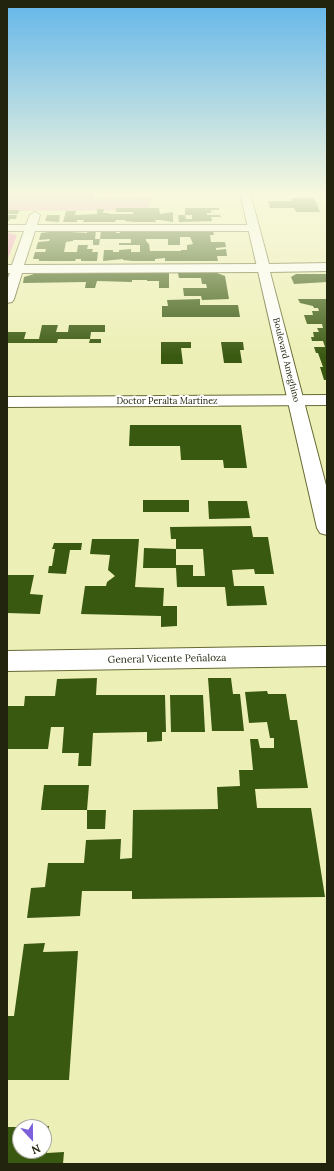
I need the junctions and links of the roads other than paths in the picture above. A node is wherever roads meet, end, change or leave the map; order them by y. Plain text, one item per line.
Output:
1 (22, 248) edge
2 (257, 248) edge
3 (327, 267) edge
4 (262, 268) junction
5 (12, 269) edge
6 (7, 299) edge
7 (296, 400) junction
8 (327, 400) edge
9 (7, 402) edge
10 (327, 528) edge
11 (327, 656) edge
12 (7, 661) edge

1 - 5 street
2 - 4 street, Boulevard Ameghino
3 - 4 street
4 - 5 street
4 - 7 street, Boulevard Ameghino
5 - 6 street
7 - 8 street, Doctor Peralta Martínez
7 - 9 street, Doctor Peralta Martínez
7 - 10 street, Boulevard Ameghino
11 - 12 street, General Vicente Peñaloza

